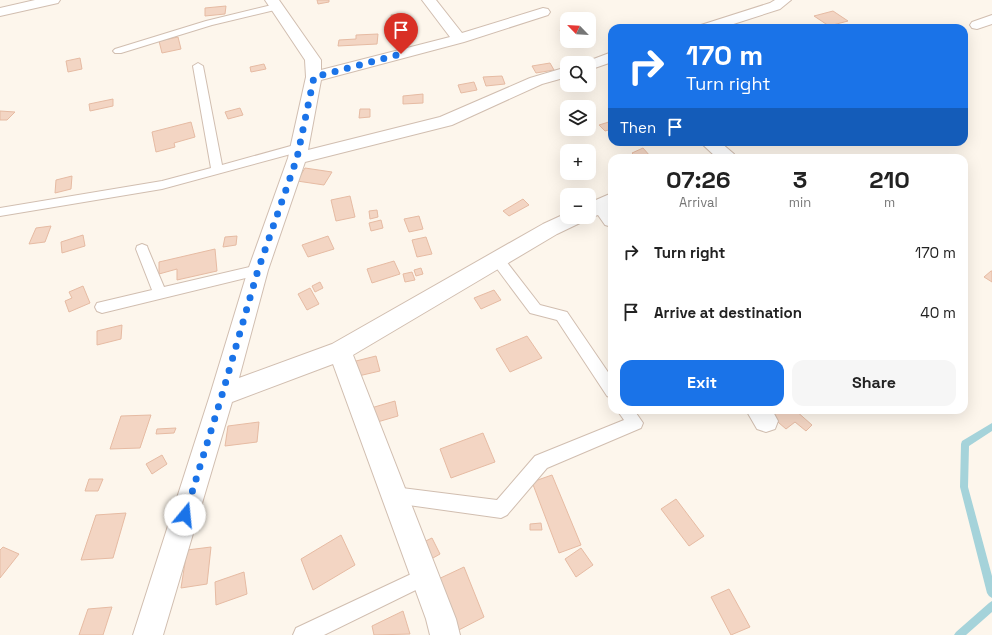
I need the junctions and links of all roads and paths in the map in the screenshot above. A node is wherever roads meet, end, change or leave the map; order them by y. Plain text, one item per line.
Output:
1 (53, 0) edge
2 (429, 0) edge
3 (784, 0) edge
4 (274, 4) edge
5 (0, 12) edge
6 (544, 12) dead end
7 (992, 19) edge
8 (719, 24) edge
9 (977, 25) dead end
10 (459, 39) junction
11 (118, 50) dead end
12 (608, 61) edge
13 (596, 64) edge
14 (198, 66) dead end
15 (560, 74) edge
16 (314, 77) junction
17 (298, 153) junction
18 (217, 170) junction
19 (0, 212) edge
20 (560, 224) edge
21 (142, 249) dead end
22 (497, 259) junction
23 (258, 270) junction
24 (160, 293) junction
25 (102, 307) dead end
26 (340, 351) junction
27 (608, 385) edge
28 (222, 395) junction
29 (628, 414) edge
30 (394, 494) junction
31 (424, 577) junction
32 (148, 635) edge
33 (303, 635) edge
34 (445, 635) edge

1 - 5 street
2 - 10 street
3 - 8 street
4 - 11 lane
4 - 16 street
6 - 10 street
7 - 9 street
10 - 16 street
12 - 13 street
14 - 18 lane
15 - 17 street
16 - 17 street
17 - 18 lane
17 - 23 street
18 - 19 lane
20 - 22 street
21 - 24 lane
22 - 26 street
22 - 27 lane
23 - 24 lane
23 - 28 street
24 - 25 lane
26 - 28 street
26 - 30 street
28 - 32 street
29 - 30 lane
30 - 31 street
31 - 33 lane
31 - 34 street

